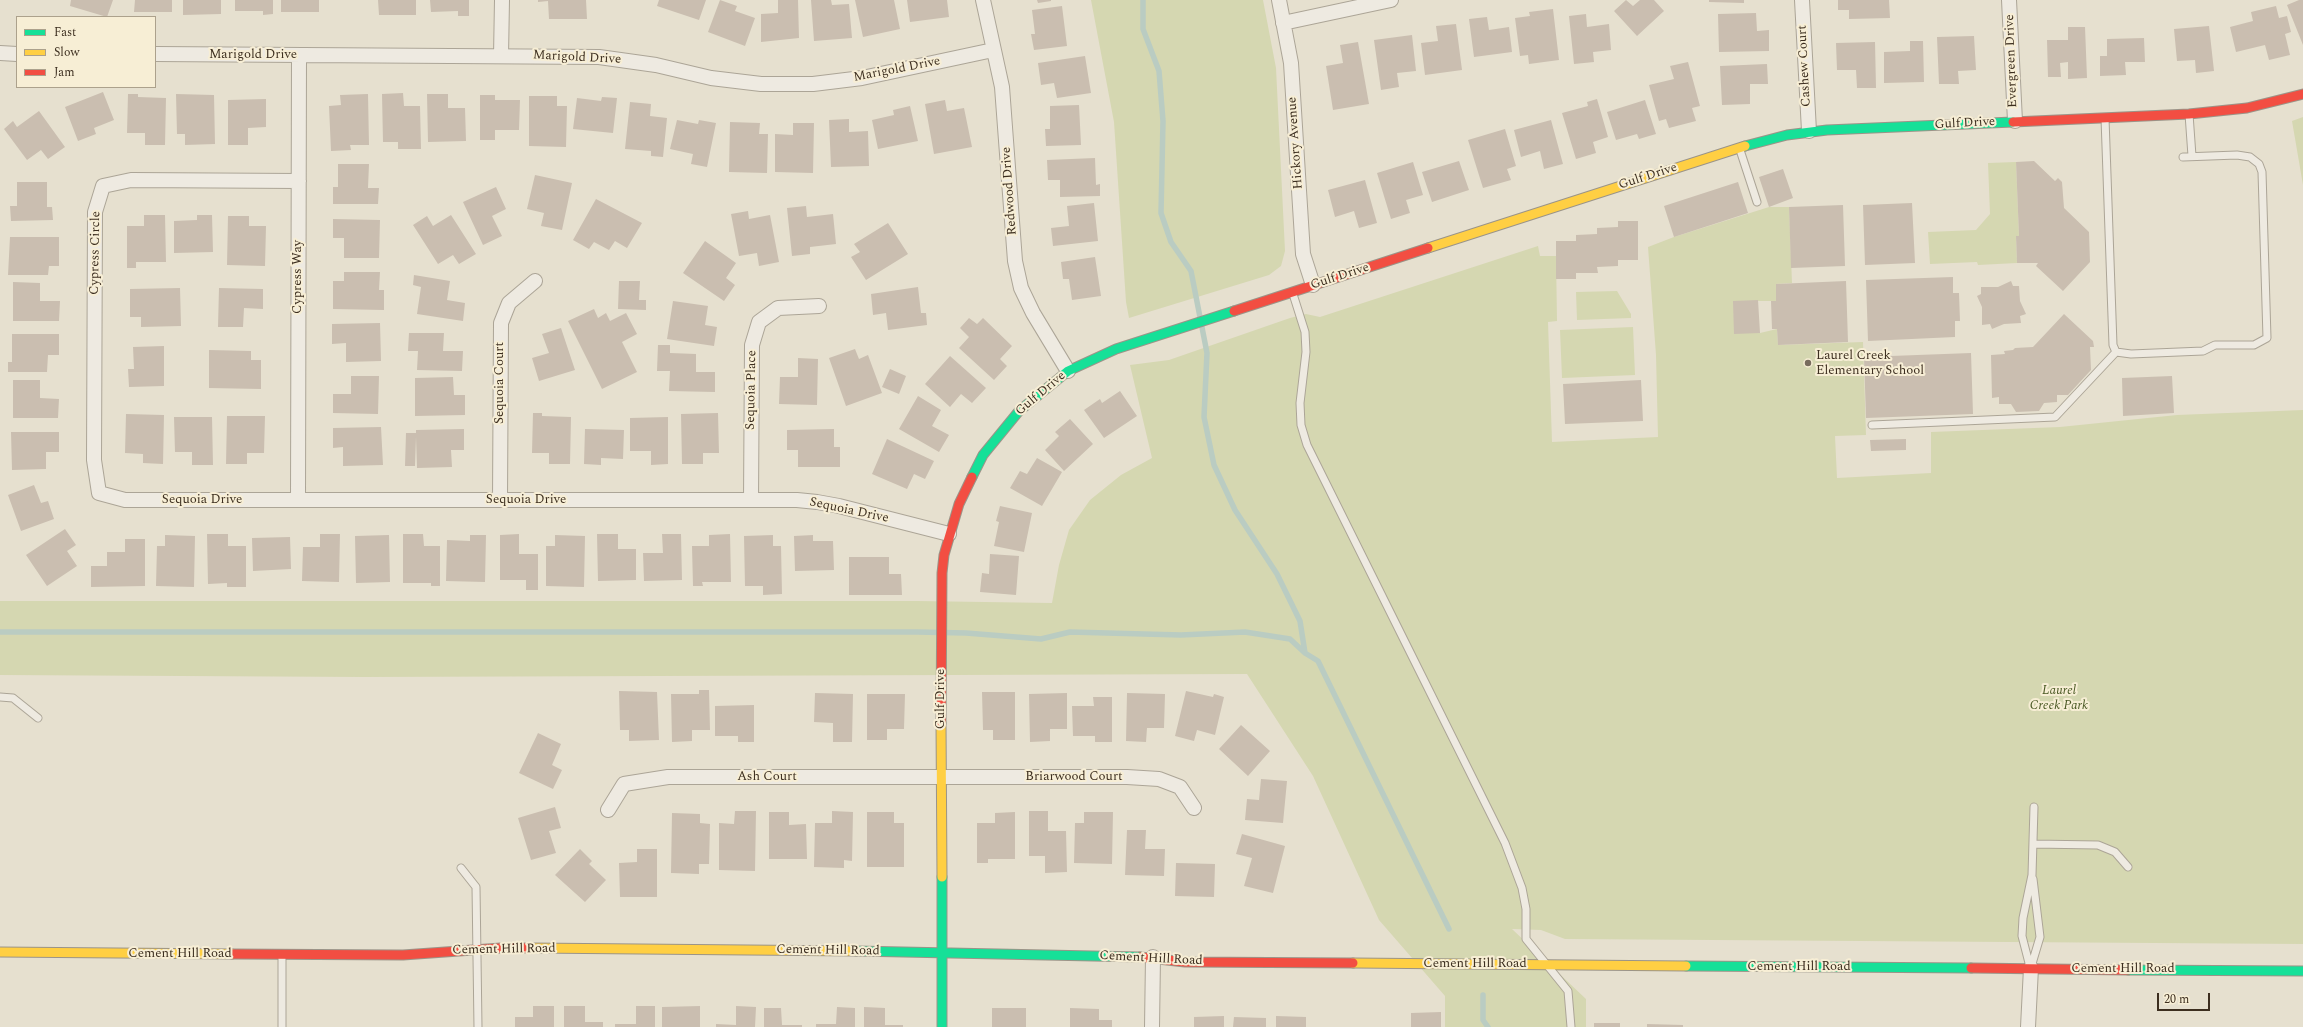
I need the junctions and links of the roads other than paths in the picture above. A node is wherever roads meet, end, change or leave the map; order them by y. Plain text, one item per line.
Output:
1 (502, 0) edge
2 (983, 0) edge
3 (1279, 0) edge
4 (1391, 0) edge
5 (1802, 0) edge
6 (2010, 0) edge
7 (1283, 23) junction
8 (993, 50) junction
9 (0, 54) edge
10 (16, 54) edge
11 (156, 54) edge
12 (300, 55) junction
13 (501, 56) junction
14 (2303, 94) edge
15 (2189, 114) junction
16 (2105, 118) junction
17 (2014, 122) junction
18 (1809, 131) junction
19 (1739, 148) junction
20 (2192, 156) junction
21 (2183, 157) dead end
22 (299, 181) junction
23 (1757, 202) dead end
24 (535, 281) dead end
25 (1313, 285) junction
26 (1293, 292) junction
27 (820, 306) dead end
28 (2116, 352) junction
29 (1068, 371) junction
30 (1872, 425) dead end
31 (99, 493) joint
32 (298, 500) junction
33 (500, 500) junction
34 (751, 500) junction
35 (949, 534) junction
36 (0, 697) edge
37 (38, 718) dead end
38 (941, 777) junction
39 (2034, 807) dead end
40 (1194, 808) dead end
41 (608, 810) dead end
42 (2033, 844) junction
43 (2128, 867) dead end
44 (461, 868) dead end
45 (2032, 875) junction
46 (478, 950) junction
47 (0, 952) edge
48 (942, 952) junction
49 (282, 954) junction
50 (1153, 957) junction
51 (1547, 964) junction
52 (2031, 968) junction
53 (2303, 971) edge
54 (282, 1027) edge
55 (478, 1027) edge
56 (942, 1027) edge
57 (1152, 1027) edge
58 (1571, 1027) edge
59 (2028, 1027) edge

1 - 13 street
2 - 8 street, Redwood Drive
3 - 7 street, Hickory Avenue
4 - 7 street
5 - 18 street, Cashew Court
6 - 17 street, Evergreen Drive
7 - 25 street, Hickory Avenue
8 - 13 street, Marigold Drive
8 - 29 street, Redwood Drive
9 - 10 street
11 - 12 street, Marigold Drive
12 - 13 street, Marigold Drive
12 - 22 street, Cypress Way
14 - 15 street, Gulf Drive
15 - 16 street, Gulf Drive
15 - 20 lane
16 - 17 street, Gulf Drive
16 - 28 lane
17 - 18 street, Gulf Drive
18 - 19 street, Gulf Drive
19 - 23 lane
19 - 25 street, Gulf Drive
20 - 21 lane
20 - 28 lane
22 - 31 street, Cypress Circle
22 - 32 street, Cypress Way
24 - 33 street, Sequoia Court
25 - 26 street, Gulf Drive
26 - 29 street, Gulf Drive
26 - 51 lane
27 - 34 street, Sequoia Place
28 - 30 lane
29 - 35 street, Gulf Drive
31 - 32 street, Sequoia Drive
32 - 33 street, Sequoia Drive
33 - 34 street, Sequoia Drive
34 - 35 street, Sequoia Drive
35 - 38 street, Gulf Drive
36 - 37 lane
38 - 40 street, Briarwood Court
38 - 41 street, Ash Court
38 - 48 street, Gulf Drive
39 - 42 lane
42 - 43 lane
42 - 45 lane
44 - 46 lane
45 - 52 lane
45 - 52 lane
46 - 48 street, Cement Hill Road
46 - 49 street, Cement Hill Road
46 - 55 lane
47 - 49 street, Cement Hill Road
48 - 50 street, Cement Hill Road
48 - 56 street, Gulf Drive
49 - 54 lane
50 - 51 street, Cement Hill Road
50 - 57 street
51 - 52 street, Cement Hill Road
51 - 58 lane
52 - 53 street, Cement Hill Road
52 - 59 street

